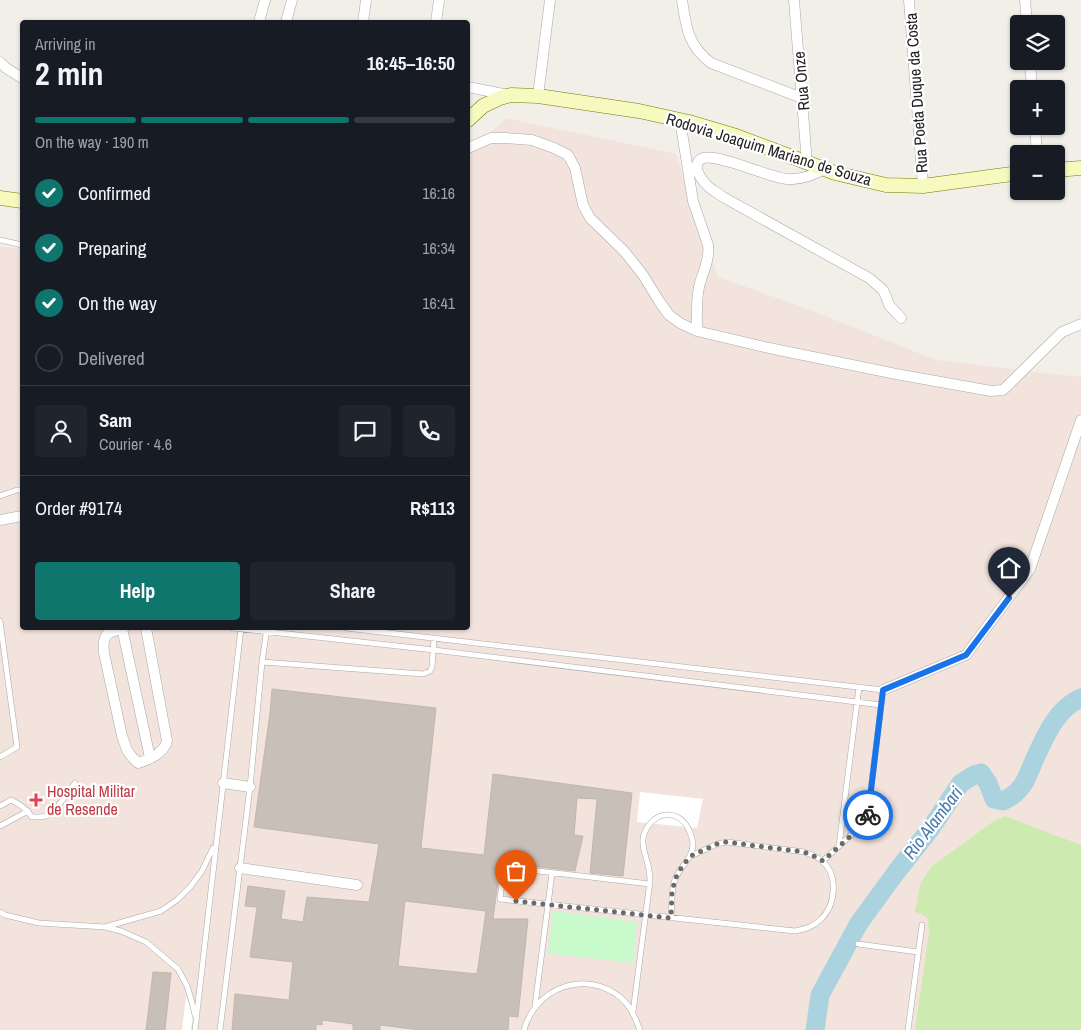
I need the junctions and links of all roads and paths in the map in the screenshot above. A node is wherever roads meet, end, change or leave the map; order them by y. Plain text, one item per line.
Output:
1 (265, 0) edge
2 (292, 0) edge
3 (366, 0) edge
4 (439, 0) edge
5 (550, 0) edge
6 (682, 0) edge
7 (794, 0) edge
8 (909, 0) edge
9 (1025, 0) edge
10 (1026, 15) edge
11 (260, 20) edge
12 (287, 20) edge
13 (363, 20) edge
14 (436, 20) edge
15 (0, 62) edge
16 (20, 77) edge
17 (470, 87) edge
18 (511, 95) junction
19 (538, 96) junction
20 (802, 98) junction
21 (470, 118) edge
22 (680, 120) junction
23 (470, 147) edge
24 (807, 162) junction
25 (1081, 168) edge
26 (824, 169) junction
27 (1065, 169) edge
28 (1010, 174) edge
29 (923, 186) junction
30 (0, 198) edge
31 (20, 201) edge
32 (0, 240) edge
33 (20, 245) edge
34 (901, 318) dead end
35 (1081, 324) edge
36 (697, 331) junction
37 (1081, 420) edge
38 (20, 490) edge
39 (0, 496) edge
40 (20, 516) edge
41 (0, 520) edge
42 (0, 621) edge
43 (116, 630) edge
44 (123, 630) edge
45 (146, 630) edge
46 (241, 630) edge
47 (267, 630) edge
48 (275, 630) edge
49 (364, 630) edge
50 (434, 638) junction
51 (434, 650) junction
52 (262, 662) junction
53 (777, 678) junction
54 (860, 688) junction
55 (883, 690) junction
56 (777, 692) junction
57 (857, 701) junction
58 (881, 705) junction
59 (0, 757) edge
60 (150, 758) junction
61 (75, 783) dead end
62 (223, 783) junction
63 (250, 787) junction
64 (0, 806) edge
65 (28, 810) junction
66 (0, 826) edge
67 (216, 840) junction
68 (839, 846) junction
69 (691, 856) junction
70 (823, 861) junction
71 (240, 868) junction
72 (552, 873) junction
73 (650, 884) junction
74 (356, 885) dead end
75 (548, 904) junction
76 (0, 912) edge
77 (645, 915) junction
78 (671, 918) junction
79 (922, 925) dead end
80 (105, 927) junction
81 (858, 944) dead end
82 (918, 952) junction
83 (534, 1007) junction
84 (633, 1012) junction
85 (196, 1020) junction
86 (195, 1030) edge
87 (220, 1030) edge
88 (524, 1030) edge
89 (640, 1030) edge
90 (908, 1030) edge

1 - 11 street
2 - 12 street
3 - 13 street
4 - 14 street
5 - 19 street
6 - 20 street
7 - 20 street, Rua Onze
8 - 29 street, Rua Poeta Duque da Costa
9 - 10 street
15 - 16 street
17 - 18 street
18 - 19 main road, Rodovia Joaquim Mariano de Souza
18 - 21 main road, Rodovia Joaquim Mariano de Souza
19 - 22 main road, Rodovia Joaquim Mariano de Souza
20 - 24 street, Rua Onze
22 - 24 main road, Rodovia Joaquim Mariano de Souza
22 - 36 street
23 - 36 street
24 - 26 main road, Rodovia Joaquim Mariano de Souza
25 - 27 main road
26 - 29 main road, Rodovia Joaquim Mariano de Souza
26 - 34 street
28 - 29 main road, Rodovia Joaquim Mariano de Souza
30 - 31 main road
32 - 33 lane
35 - 36 street
37 - 55 street
38 - 39 lane
40 - 41 street
42 - 59 lane
43 - 60 street
44 - 60 street
45 - 60 street
46 - 62 lane
47 - 52 lane
48 - 51 lane
49 - 50 lane
50 - 51 lane
50 - 53 lane
51 - 52 lane
51 - 56 lane
52 - 63 lane
53 - 54 lane
53 - 56 lane
54 - 55 lane
54 - 57 lane
55 - 58 lane
56 - 57 lane
57 - 58 lane
57 - 68 lane
58 - 68 lane
61 - 65 lane
62 - 63 street
62 - 67 lane
63 - 71 lane
64 - 65 lane
65 - 66 lane
67 - 80 lane
67 - 85 lane
68 - 70 lane
69 - 70 lane
69 - 73 lane
69 - 78 lane
70 - 78 lane
71 - 74 street
71 - 87 lane
72 - 73 lane
72 - 75 lane
72 - 75 lane
73 - 77 lane
75 - 77 lane
75 - 83 lane
76 - 80 lane
77 - 78 lane
77 - 84 lane
79 - 82 lane
80 - 85 lane
81 - 82 lane
82 - 90 lane
83 - 84 lane
83 - 88 lane
84 - 89 lane
85 - 86 lane

